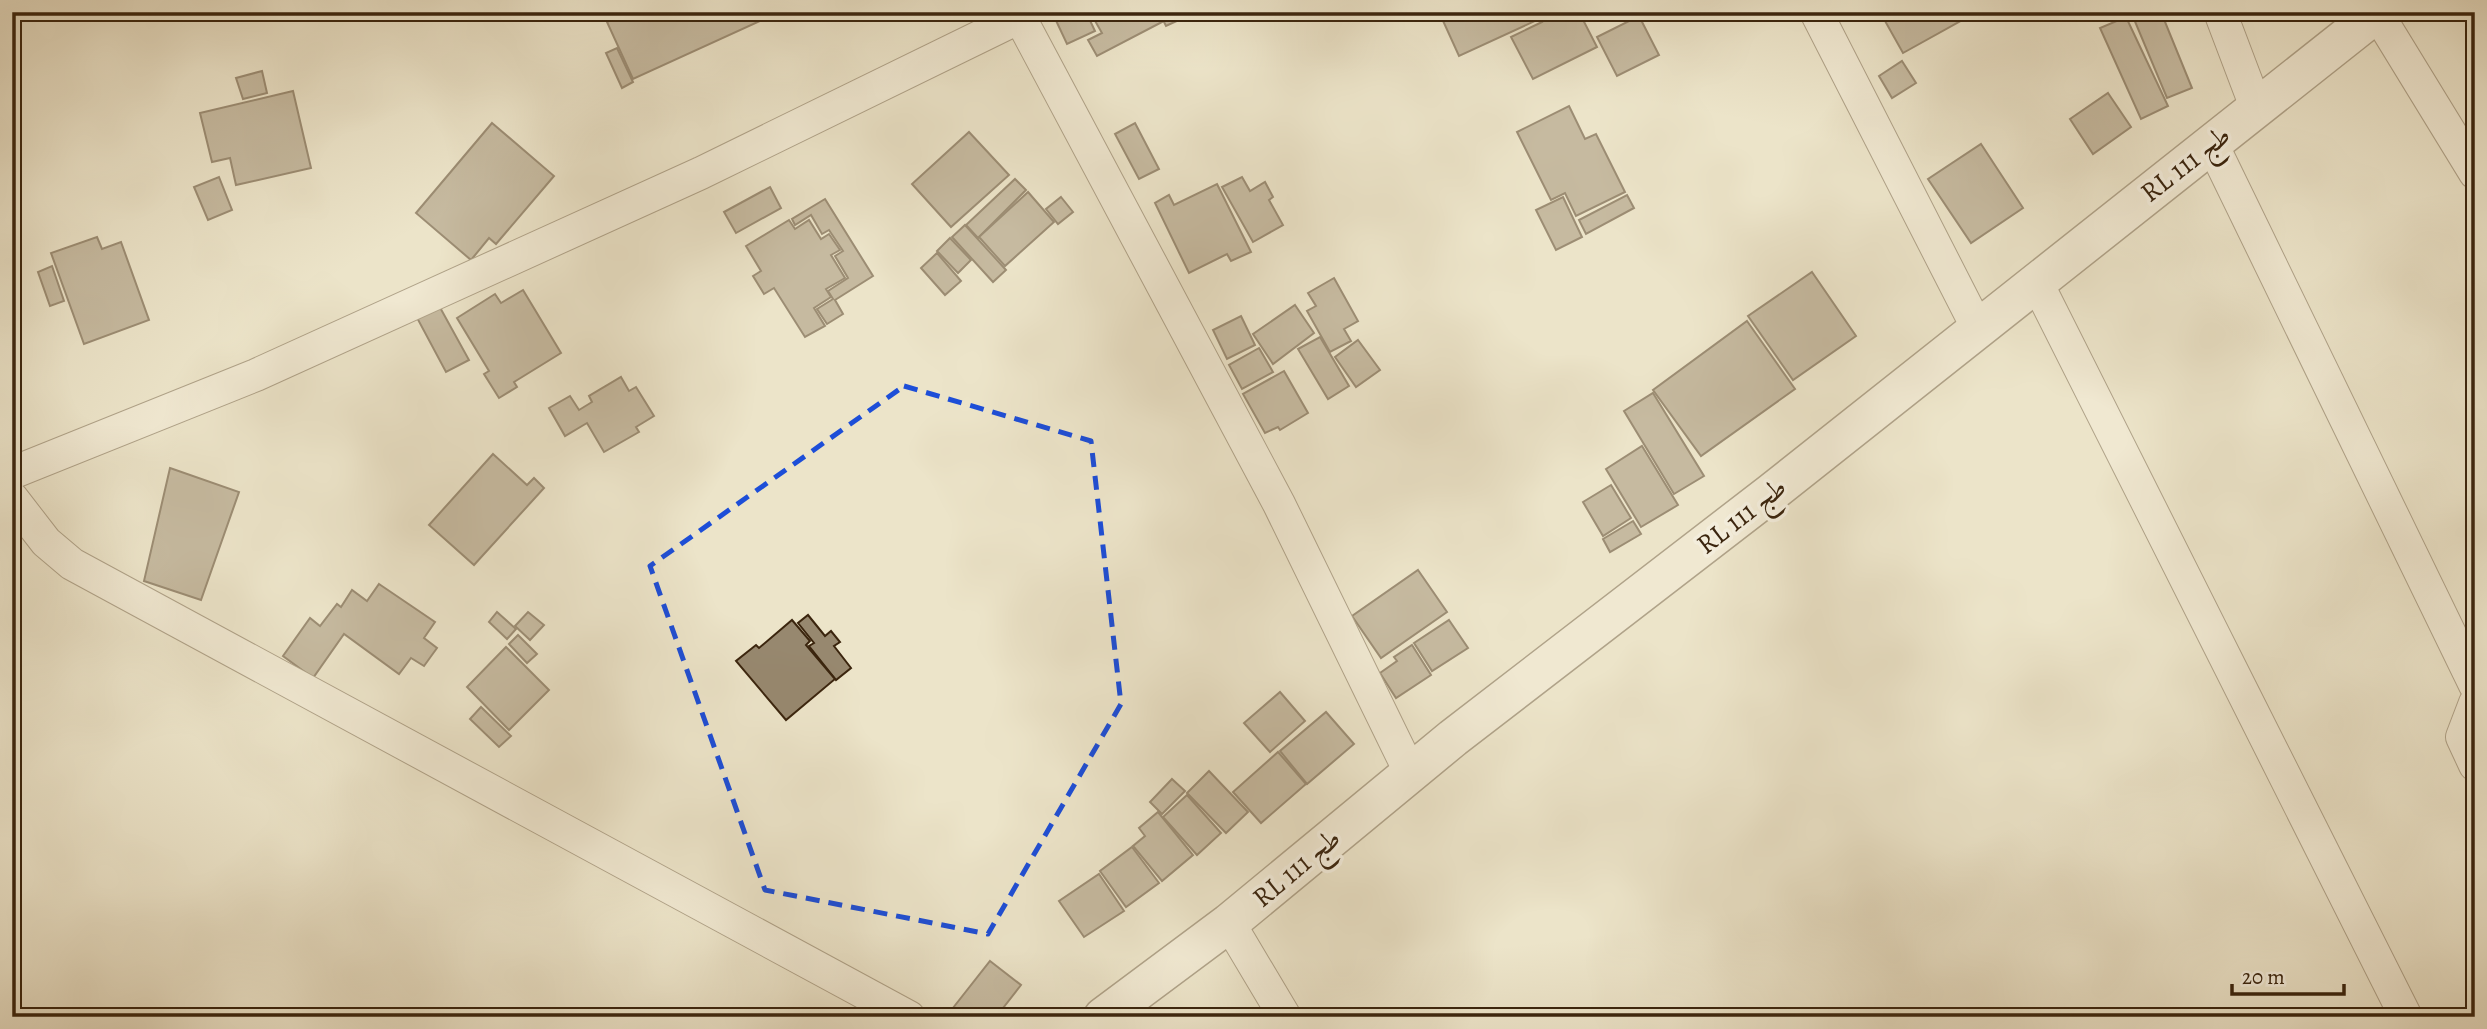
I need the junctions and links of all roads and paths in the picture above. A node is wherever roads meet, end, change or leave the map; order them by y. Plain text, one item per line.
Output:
1 (1816, 12) edge
2 (2220, 12) edge
3 (2378, 13) edge
4 (1018, 15) edge
5 (2256, 107) junction
6 (2211, 142) junction
7 (2475, 173) edge
8 (2036, 281) junction
9 (1977, 327) junction
10 (12, 473) edge
11 (12, 498) edge
12 (2475, 685) edge
13 (2475, 703) edge
14 (2475, 765) edge
15 (1410, 772) junction
16 (1229, 922) junction
17 (909, 1017) edge
18 (1103, 1017) edge
19 (1285, 1017) edge
20 (2406, 1017) edge

1 - 9 street
2 - 5 street
3 - 5 street, RL طج 111
3 - 7 street
4 - 10 street
4 - 15 street
5 - 6 street, RL طج 111
6 - 8 street, RL طج 111
6 - 12 street
8 - 9 street, RL طج 111
8 - 20 street
9 - 15 street, RL طج 111
11 - 17 street
13 - 14 street
15 - 16 street, RL طج 111
16 - 18 street, RL طج 111
16 - 19 street

